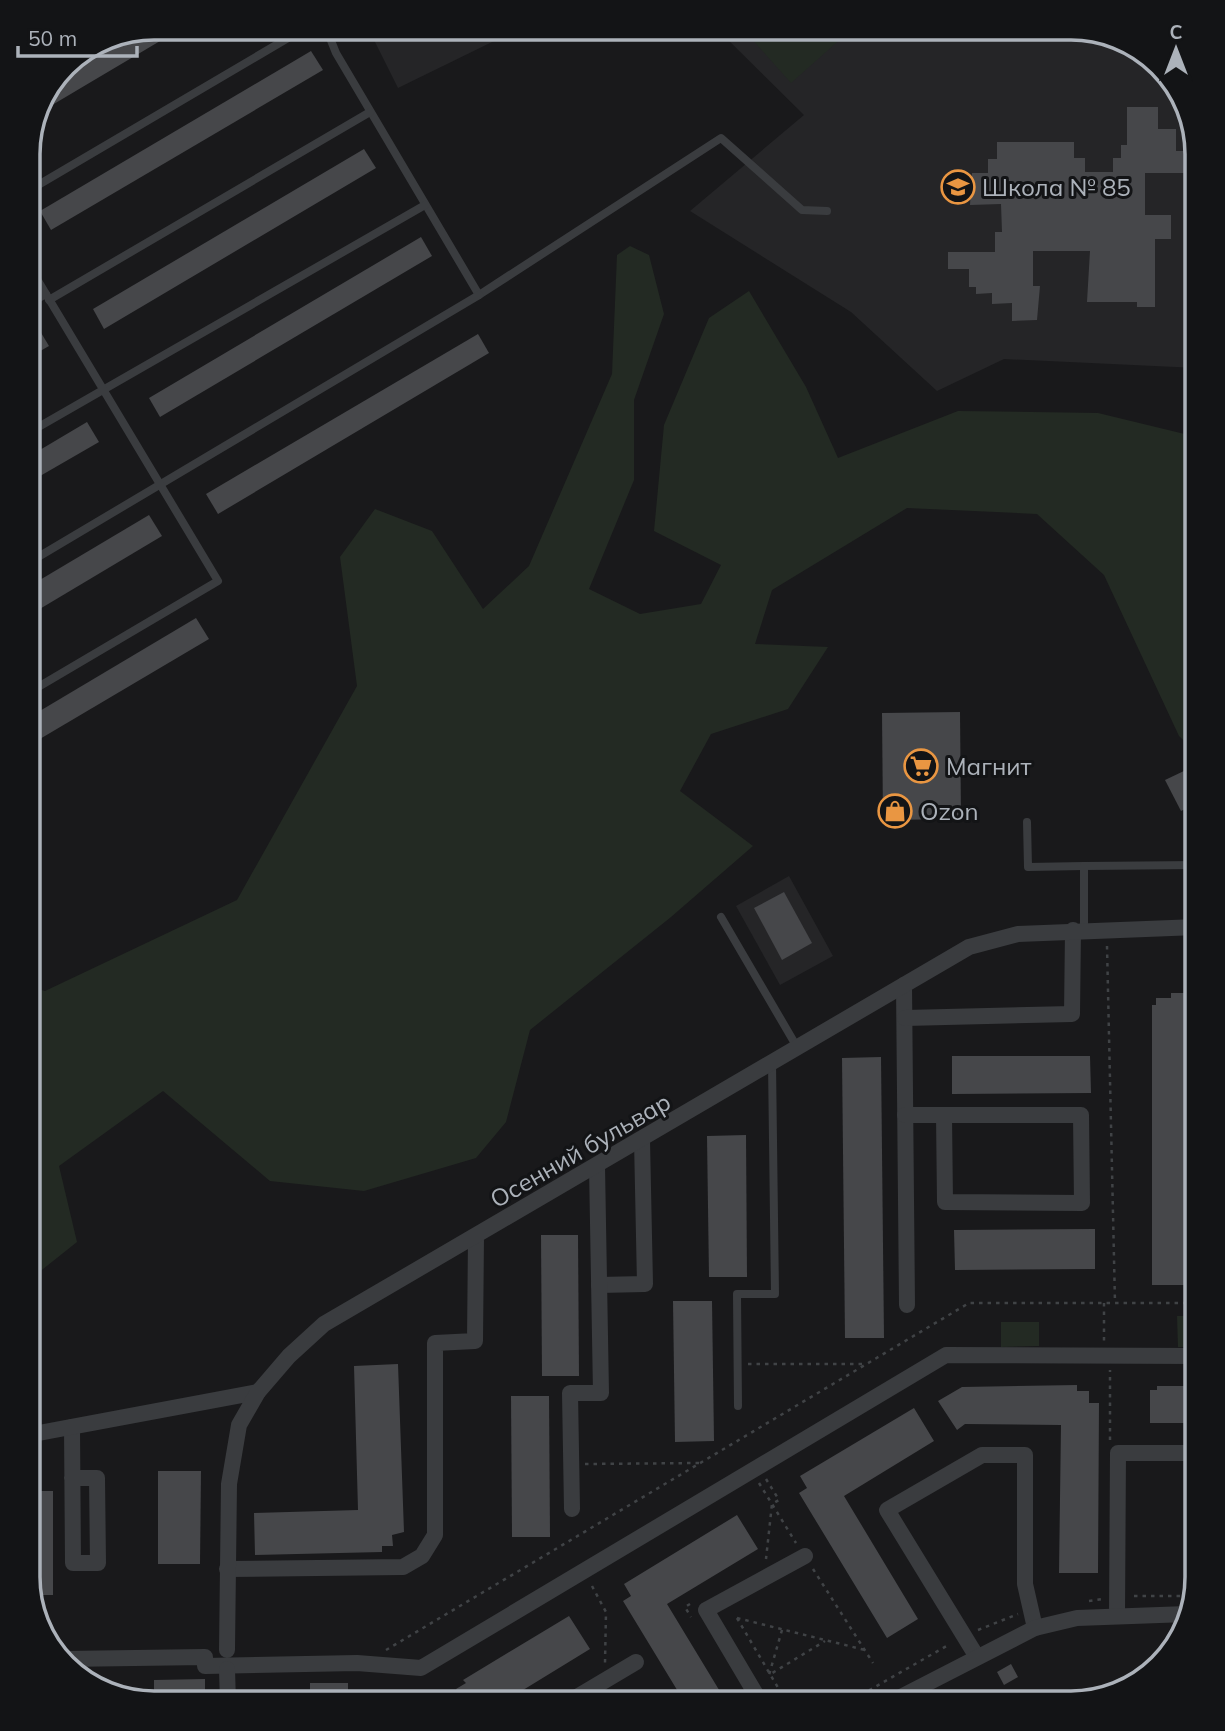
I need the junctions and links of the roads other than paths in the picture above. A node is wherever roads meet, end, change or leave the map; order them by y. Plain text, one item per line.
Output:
1 (284, 40) edge
2 (331, 40) edge
3 (370, 112) junction
4 (40, 184) edge
5 (425, 205) junction
6 (827, 211) dead end
7 (40, 284) edge
8 (479, 295) junction
9 (48, 297) junction
10 (40, 300) edge
11 (102, 390) junction
12 (40, 426) edge
13 (159, 485) junction
14 (40, 556) edge
15 (40, 686) edge
16 (1027, 822) dead end
17 (1185, 865) edge
18 (1084, 866) junction
19 (721, 917) dead end
20 (1185, 927) edge
21 (1078, 930) junction
22 (904, 985) junction
23 (905, 1018) junction
24 (797, 1048) junction
25 (772, 1063) junction
26 (905, 1115) junction
27 (944, 1115) junction
28 (642, 1140) junction
29 (597, 1166) junction
30 (476, 1237) junction
31 (599, 1285) junction
32 (907, 1305) dead end
33 (1185, 1356) edge
34 (258, 1392) junction
35 (738, 1406) dead end
36 (72, 1427) junction
37 (40, 1433) edge
38 (1185, 1453) edge
39 (72, 1478) junction
40 (572, 1509) dead end
41 (804, 1556) dead end
42 (227, 1569) junction
43 (1178, 1614) edge
44 (1117, 1615) junction
45 (1035, 1628) junction
46 (227, 1650) dead end
47 (976, 1657) junction
48 (76, 1659) edge
49 (636, 1662) dead end
50 (227, 1669) dead end
51 (228, 1691) edge
52 (587, 1691) edge
53 (754, 1691) edge
54 (912, 1691) edge

1 - 4 lane
2 - 3 lane
3 - 5 lane
3 - 9 lane
5 - 8 lane
5 - 11 lane
6 - 8 lane
7 - 9 lane
8 - 13 lane
9 - 10 lane
9 - 11 lane
11 - 12 lane
11 - 13 lane
13 - 14 lane
13 - 15 lane
16 - 18 lane
17 - 18 lane
18 - 21 lane
19 - 24 lane
20 - 21 street, Осенний бульвар
21 - 22 street, Осенний бульвар
21 - 23 street
22 - 23 street
22 - 24 street, Осенний бульвар
23 - 26 street
24 - 25 street, Осенний бульвар
25 - 28 street, Осенний бульвар
25 - 35 lane
26 - 27 street
26 - 32 street
27 - 27 street
28 - 29 street, Осенний бульвар
28 - 31 street
29 - 30 street, Осенний бульвар
29 - 31 street
30 - 34 street, Осенний бульвар
30 - 42 street
31 - 40 street
33 - 48 street
34 - 36 street
34 - 42 street, Осенний бульвар
36 - 37 street
36 - 39 street
38 - 44 street
39 - 39 street
41 - 53 street
42 - 46 street, Осенний бульвар
43 - 44 street
44 - 45 street
45 - 47 street
45 - 47 street
47 - 54 street
49 - 52 street
50 - 51 street

